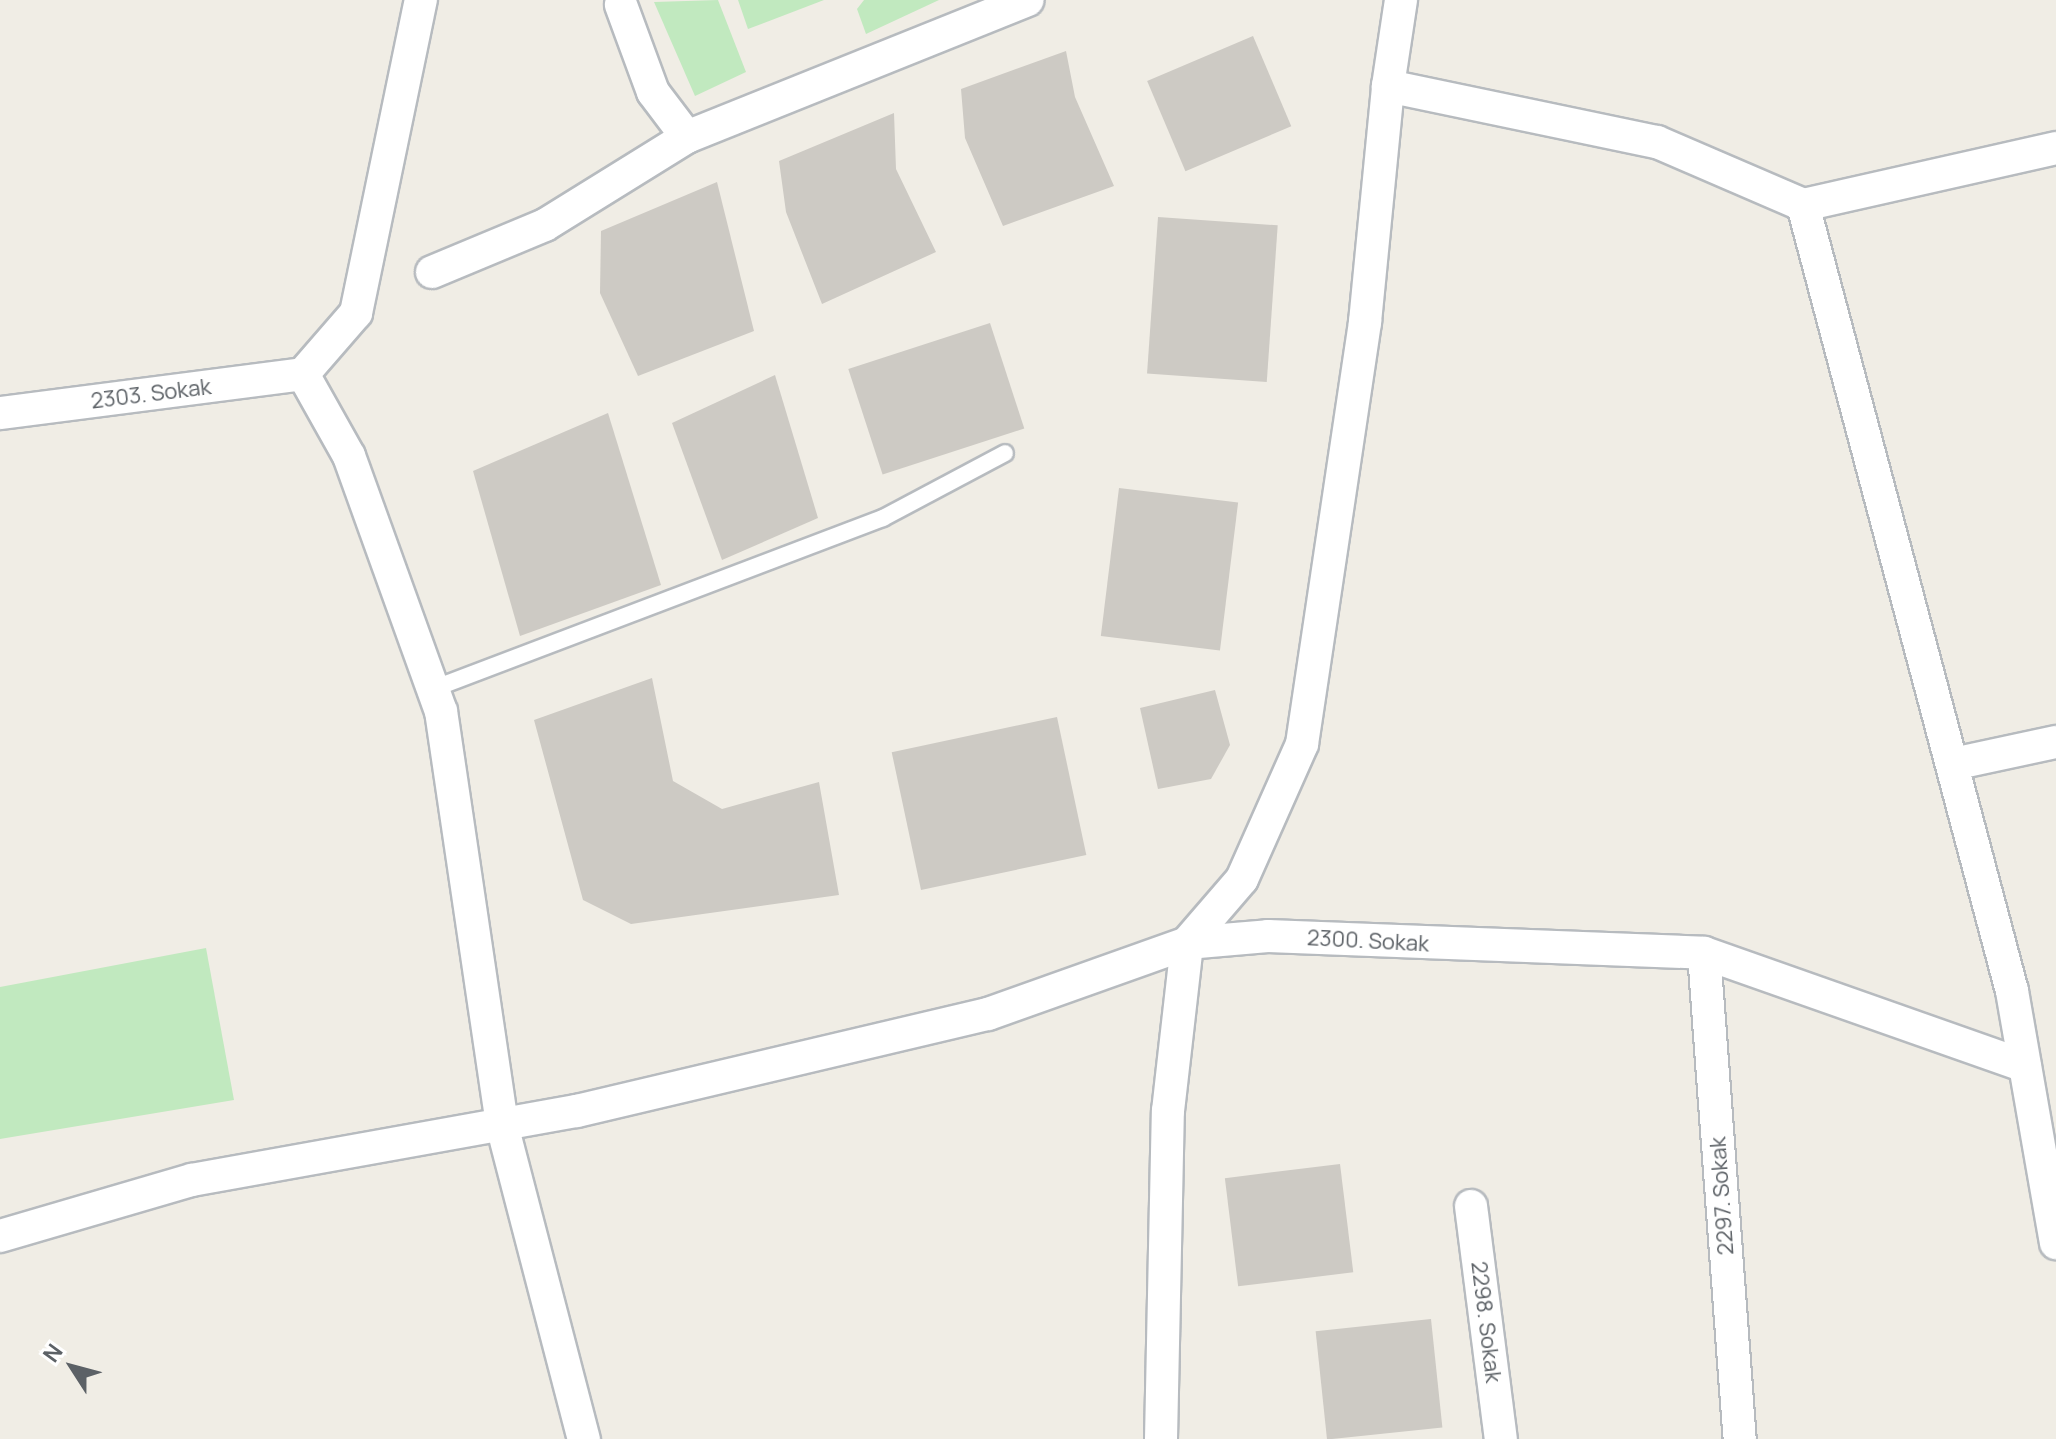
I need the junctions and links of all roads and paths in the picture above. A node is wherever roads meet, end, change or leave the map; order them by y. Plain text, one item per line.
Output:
1 (421, 0) edge
2 (1028, 0) edge
3 (1401, 0) edge
4 (621, 3) edge
5 (1388, 86) junction
6 (687, 137) junction
7 (2056, 148) edge
8 (1803, 205) junction
9 (432, 272) dead end
10 (303, 374) junction
11 (0, 413) edge
12 (1005, 453) dead end
13 (433, 689) junction
14 (2056, 742) edge
15 (1953, 764) junction
16 (1187, 943) junction
17 (1704, 953) junction
18 (2025, 1066) junction
19 (502, 1125) junction
20 (2049, 1167) edge
21 (1471, 1206) dead end
22 (0, 1236) edge
23 (2056, 1243) edge
24 (584, 1439) edge
25 (1161, 1439) edge
26 (1501, 1439) edge
27 (1740, 1439) edge

1 - 10 street
2 - 6 street
3 - 5 street
4 - 6 street
5 - 8 street
5 - 16 street
6 - 9 street
7 - 8 street
8 - 15 street
10 - 11 street, 2303. Sokak
10 - 13 street
12 - 13 lane
13 - 19 street
14 - 15 street
15 - 18 street
16 - 17 street, 2300. Sokak
16 - 19 street
16 - 25 street
17 - 18 street, 2300. Sokak
17 - 27 street, 2297. Sokak
18 - 20 street
19 - 22 street
19 - 24 street
20 - 23 street
21 - 26 street, 2298. Sokak

